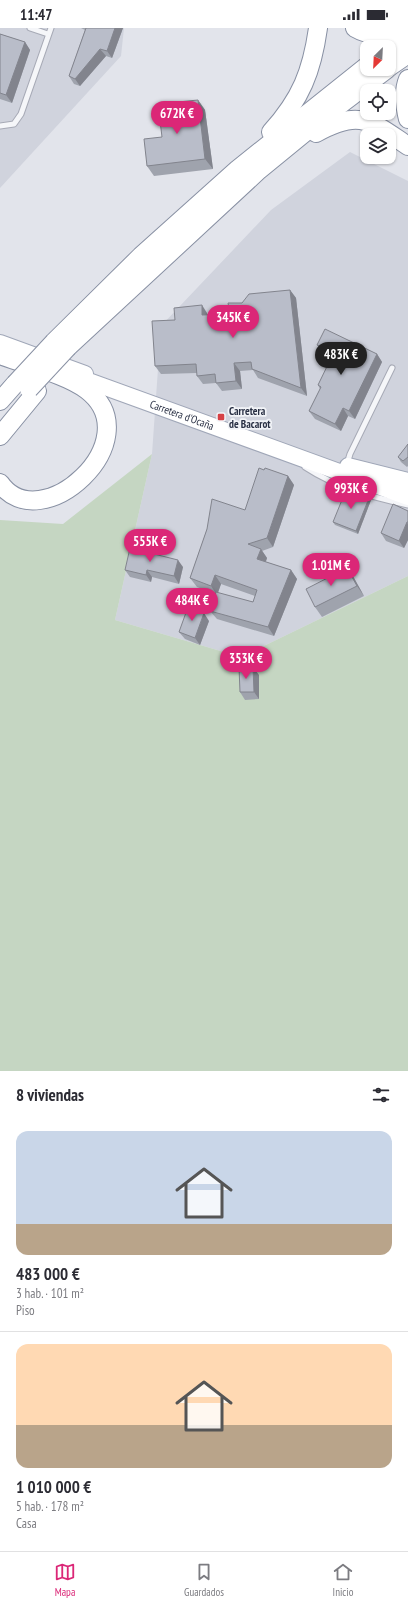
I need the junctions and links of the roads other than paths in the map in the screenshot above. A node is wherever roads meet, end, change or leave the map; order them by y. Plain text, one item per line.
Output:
1 (30, 28) edge
2 (51, 28) edge
3 (318, 28) edge
4 (355, 28) edge
5 (405, 28) edge
6 (48, 34) junction
7 (408, 36) edge
8 (396, 45) edge
9 (408, 54) edge
10 (396, 62) edge
11 (360, 72) edge
12 (378, 76) edge
13 (408, 79) edge
14 (408, 119) edge
15 (0, 126) edge
16 (408, 146) edge
17 (240, 189) junction
18 (81, 326) junction
19 (0, 343) edge
20 (0, 351) edge
21 (0, 355) edge
22 (392, 368) dead end
23 (27, 388) junction
24 (0, 402) edge
25 (0, 423) edge
26 (0, 436) edge
27 (289, 455) junction
28 (304, 460) junction
29 (346, 465) junction
30 (0, 483) edge
31 (407, 483) edge
32 (408, 497) edge
33 (408, 505) edge

1 - 6 lane
2 - 6 lane
3 - 18 highway
4 - 5 highway
6 - 15 lane
7 - 8 highway
9 - 10 highway
11 - 18 highway
12 - 17 highway
13 - 14 highway
16 - 17 highway
17 - 18 highway
18 - 23 highway, bridge
19 - 29 main road, Carretera d'Ocaña
20 - 27 main road, Carretera d'Ocaña
21 - 30 highway
22 - 29 lane
23 - 24 highway
23 - 25 highway
23 - 26 highway
27 - 28 main road, Carretera d'Ocaña
27 - 33 lane
28 - 31 main road
28 - 32 main road, Carretera d'Ocaña
29 - 31 main road, Carretera d'Ocaña

